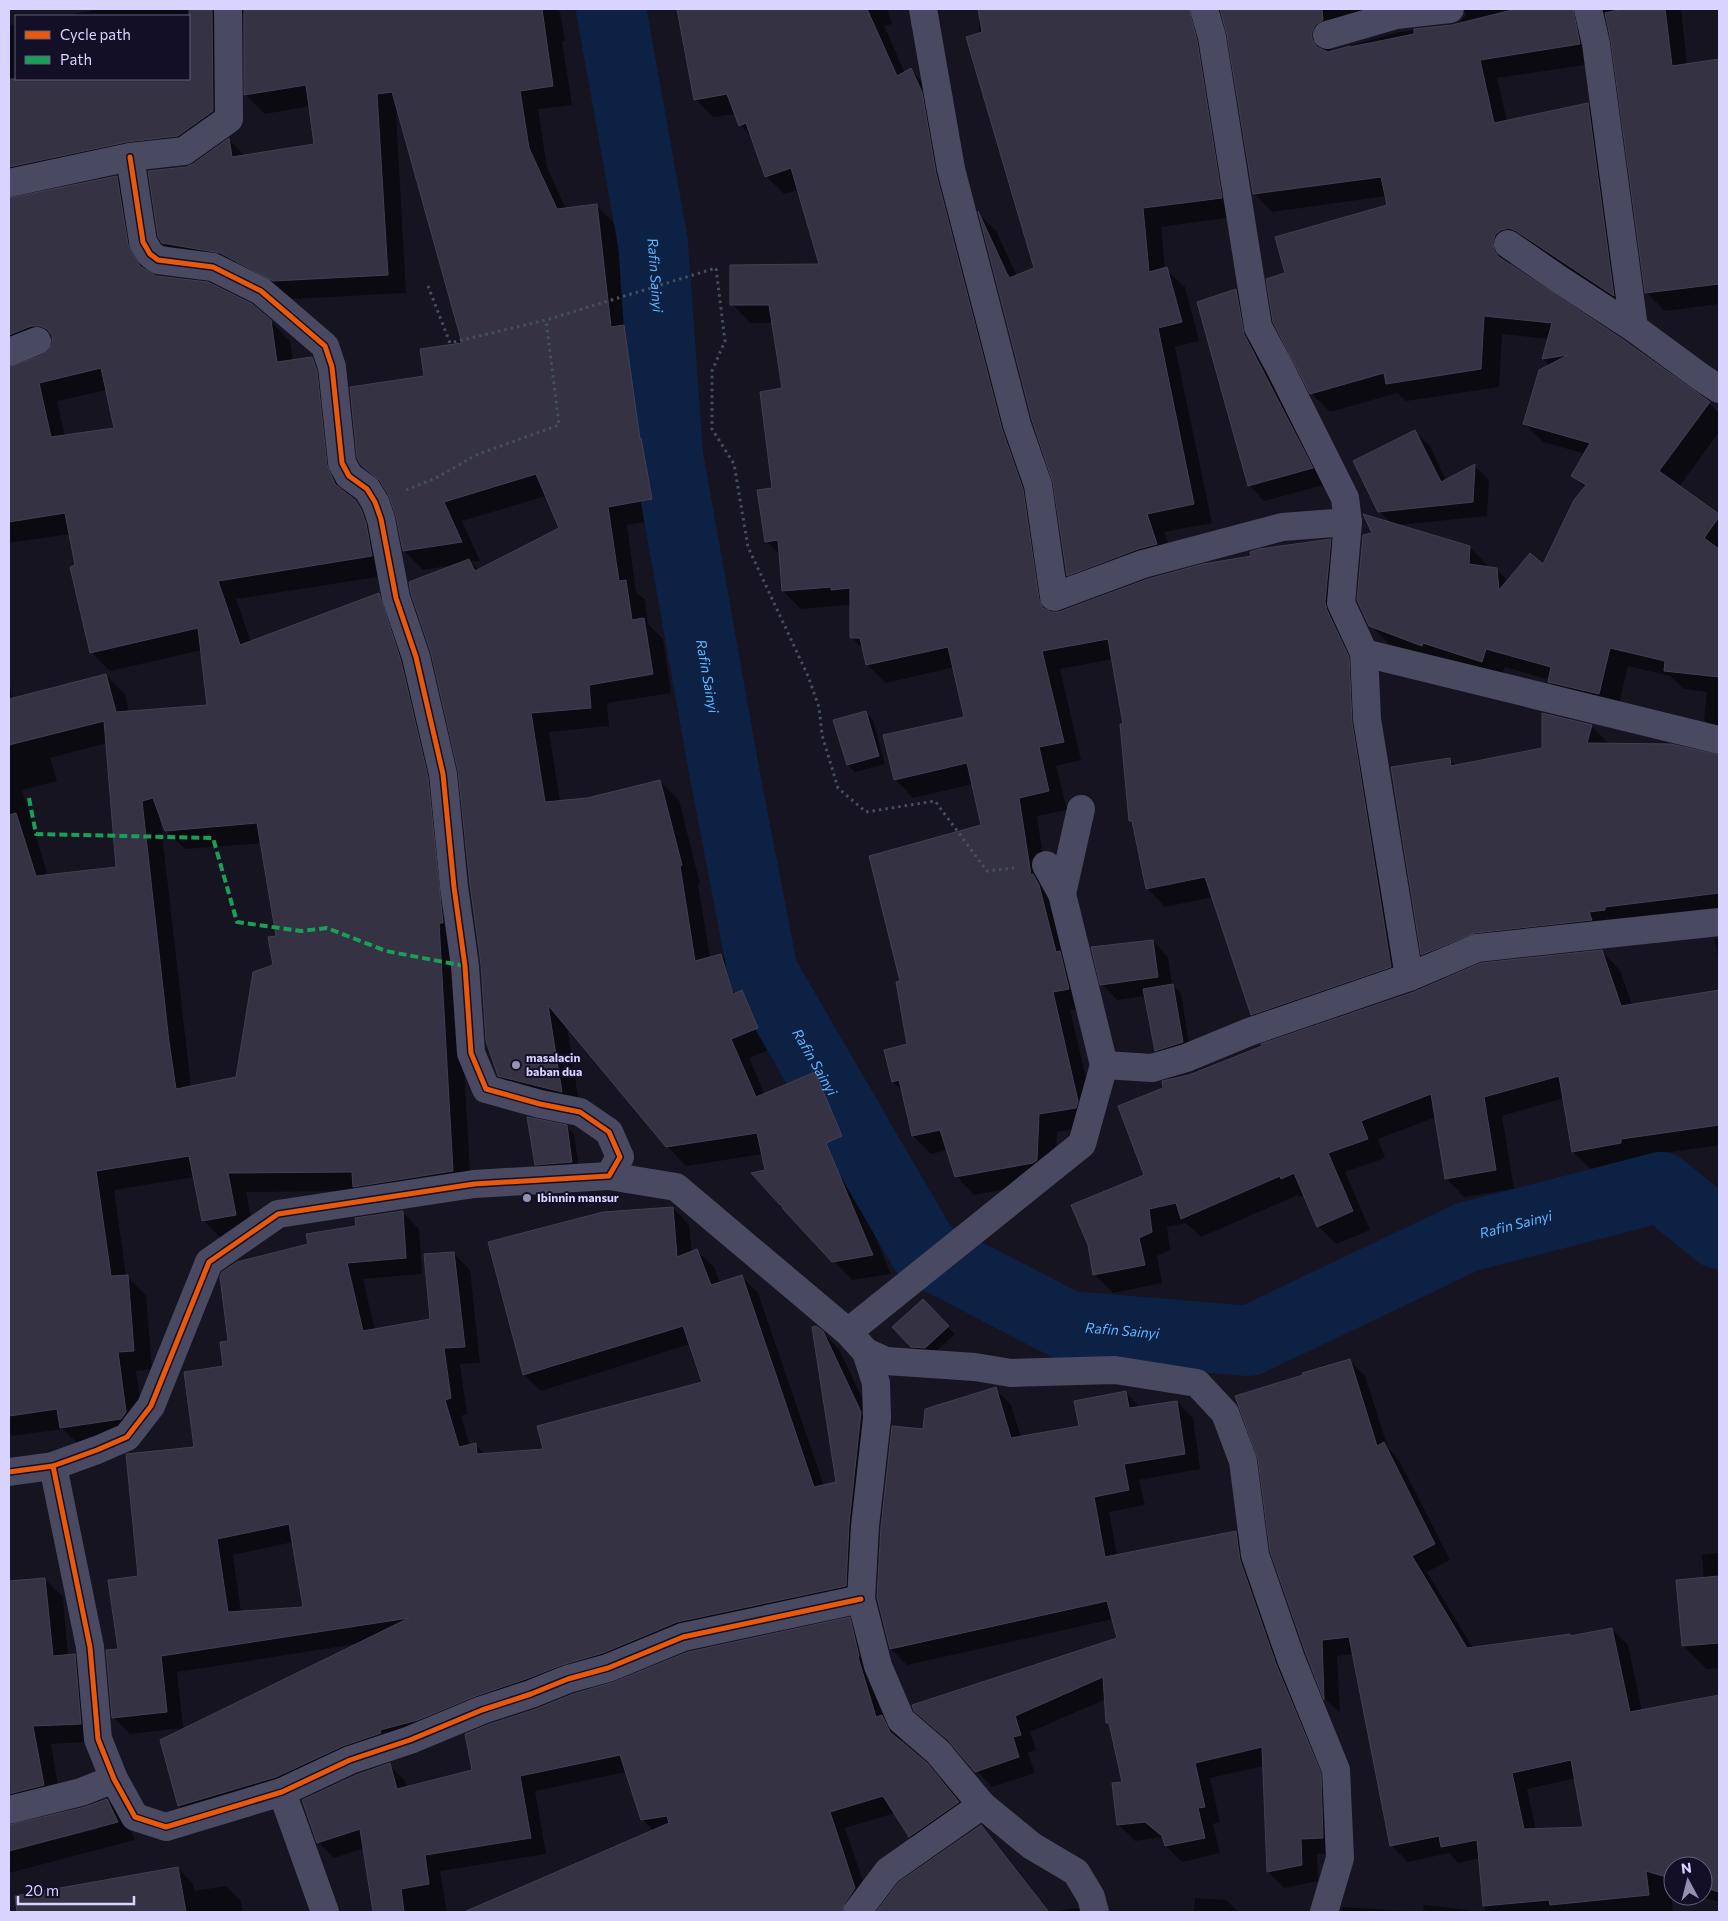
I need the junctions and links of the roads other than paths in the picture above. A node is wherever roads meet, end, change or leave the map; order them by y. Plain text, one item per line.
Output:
1 (228, 9) edge
2 (923, 9) edge
3 (1204, 9) edge
4 (1450, 9) edge
5 (1588, 9) edge
6 (1327, 35) dead end
7 (130, 157) junction
8 (9, 183) edge
9 (1508, 244) dead end
10 (1634, 328) junction
11 (37, 342) dead end
12 (9, 352) edge
13 (1719, 389) edge
14 (1348, 522) junction
15 (1364, 653) junction
16 (1719, 740) edge
17 (1081, 809) dead end
18 (1046, 865) road end
19 (1062, 894) junction
20 (1719, 922) edge
21 (1409, 977) junction
22 (1104, 1065) junction
23 (609, 1176) junction
24 (848, 1332) junction
25 (866, 1352) junction
26 (53, 1466) junction
27 (9, 1472) edge
28 (861, 1599) junction
29 (114, 1779) junction
30 (282, 1792) junction
31 (982, 1805) junction
32 (9, 1810) edge
33 (325, 1912) edge
34 (857, 1912) edge
35 (1095, 1912) edge
36 (1324, 1912) edge

1 - 7 street
2 - 14 street
3 - 14 street
4 - 6 street
5 - 10 street
7 - 8 street
7 - 23 street
9 - 10 street
10 - 13 street
11 - 12 street
14 - 15 street
15 - 16 street
15 - 21 street
17 - 19 street
18 - 19 street
19 - 22 street
20 - 21 street
21 - 22 street
22 - 24 street
23 - 24 street
23 - 26 street
24 - 25 street
25 - 28 street
25 - 36 street
26 - 27 street
26 - 29 street
28 - 30 street
28 - 31 street
29 - 30 street
29 - 32 street
30 - 33 street
31 - 34 street
31 - 35 street

